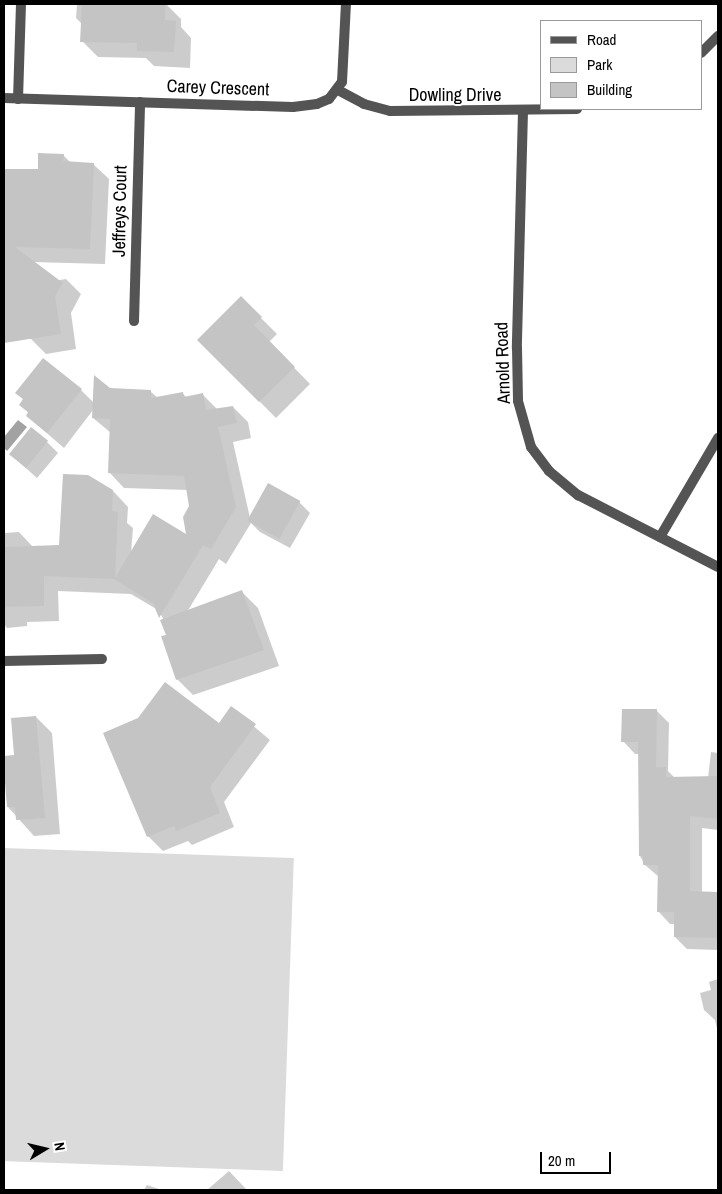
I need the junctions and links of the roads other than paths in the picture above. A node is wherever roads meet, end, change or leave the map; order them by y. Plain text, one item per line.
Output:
1 (21, 4) edge
2 (346, 4) edge
3 (718, 36) edge
4 (702, 52) edge
5 (338, 90) junction
6 (4, 98) edge
7 (18, 99) junction
8 (140, 102) junction
9 (550, 110) edge
10 (523, 111) junction
11 (134, 321) dead end
12 (718, 438) edge
13 (660, 537) junction
14 (718, 567) edge
15 (102, 659) dead end
16 (4, 661) edge

1 - 7 street
2 - 5 street
3 - 4 street
5 - 8 street, Carey Crescent
5 - 10 street, Dowling Drive
6 - 7 street, Carey Crescent
7 - 8 street, Carey Crescent
8 - 11 street, Jeffreys Court
9 - 10 street, Dowling Drive
10 - 13 street, Arnold Road
12 - 13 street
13 - 14 street, Arnold Road
15 - 16 street

